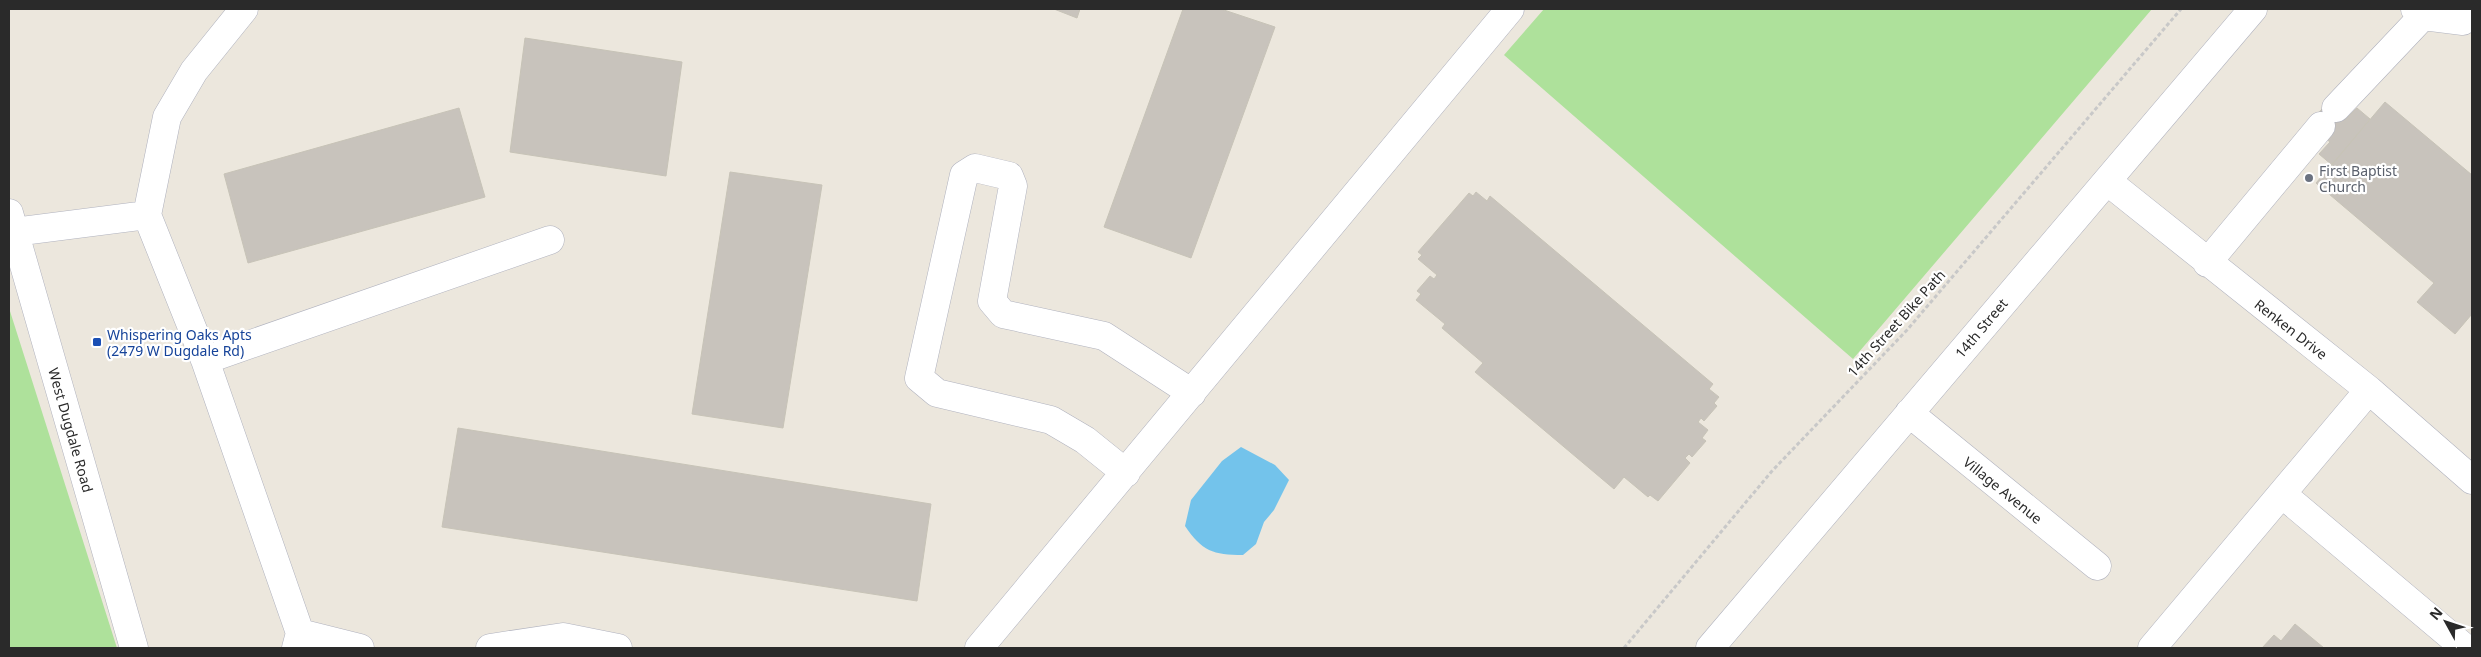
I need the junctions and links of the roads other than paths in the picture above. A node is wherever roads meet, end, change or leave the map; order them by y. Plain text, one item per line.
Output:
1 (244, 9) edge
2 (2253, 9) edge
3 (2419, 12) edge
4 (1501, 13) edge
5 (2469, 20) edge
6 (2107, 180) junction
7 (147, 215) junction
8 (12, 222) edge
9 (550, 240) dead end
10 (2207, 263) junction
11 (205, 360) junction
12 (2369, 390) junction
13 (1192, 393) junction
14 (1909, 413) junction
15 (1126, 473) junction
16 (2471, 477) edge
17 (2282, 494) junction
18 (2097, 566) dead end
19 (298, 641) edge
20 (582, 646) edge
21 (134, 648) edge
22 (360, 648) edge
23 (490, 648) edge
24 (618, 648) edge
25 (979, 648) edge
26 (1710, 648) edge
27 (2152, 648) edge
28 (2465, 648) edge

1 - 7 street
2 - 6 street, 14th Street
3 - 5 street
3 - 10 street
4 - 13 street
6 - 10 street, Renken Drive
6 - 14 street, 14th Street
7 - 8 street
7 - 11 street
8 - 21 street, West Dugdale Road
9 - 11 street
10 - 12 street, Renken Drive
11 - 19 street
12 - 16 street, Renken Drive
12 - 17 street
13 - 15 street
13 - 15 street
14 - 18 street, Village Avenue
14 - 26 street, 14th Street
15 - 25 street
17 - 27 street
17 - 28 street
19 - 22 street
20 - 23 street
20 - 24 street

